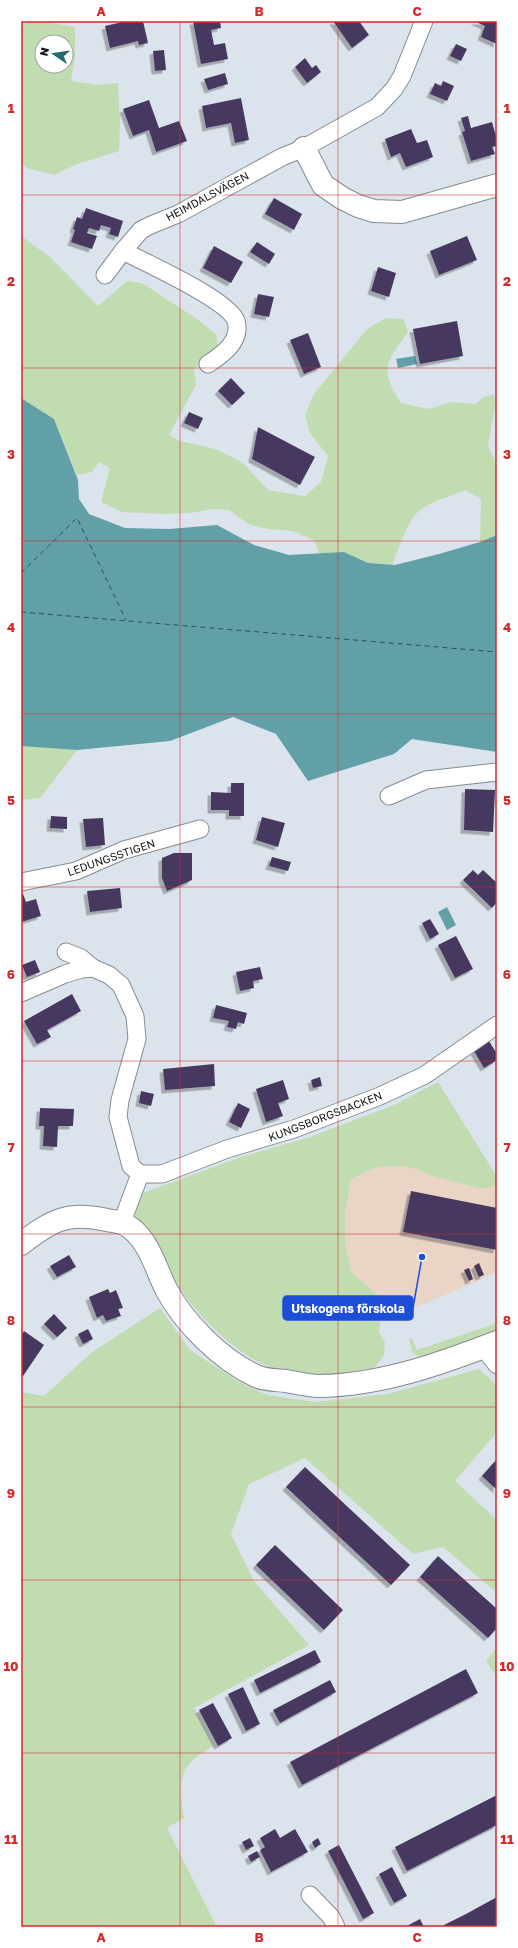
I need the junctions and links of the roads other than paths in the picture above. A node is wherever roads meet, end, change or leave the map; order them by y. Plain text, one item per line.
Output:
1 (424, 21) edge
2 (304, 148) junction
3 (497, 185) edge
4 (123, 250) junction
5 (105, 275) dead end
6 (208, 364) dead end
7 (497, 772) edge
8 (389, 796) dead end
9 (200, 829) dead end
10 (21, 882) edge
11 (66, 952) dead end
12 (93, 968) junction
13 (21, 993) edge
14 (497, 1025) edge
15 (140, 1174) junction
16 (122, 1222) junction
17 (21, 1244) edge
18 (490, 1344) edge
19 (497, 1365) edge
20 (310, 1895) dead end
21 (336, 1927) edge

1 - 2 street, HEIMDALSVÄGEN
2 - 3 street
2 - 4 street, HEIMDALSVÄGEN
4 - 5 street, HEIMDALSVÄGEN
4 - 6 street
7 - 8 street
9 - 10 street, LEDUNGSSTIGEN
11 - 12 street
12 - 13 street
12 - 15 street
14 - 15 street, KUNGSBORGSBACKEN
15 - 16 street
16 - 17 street
16 - 18 street
18 - 19 street
20 - 21 street

